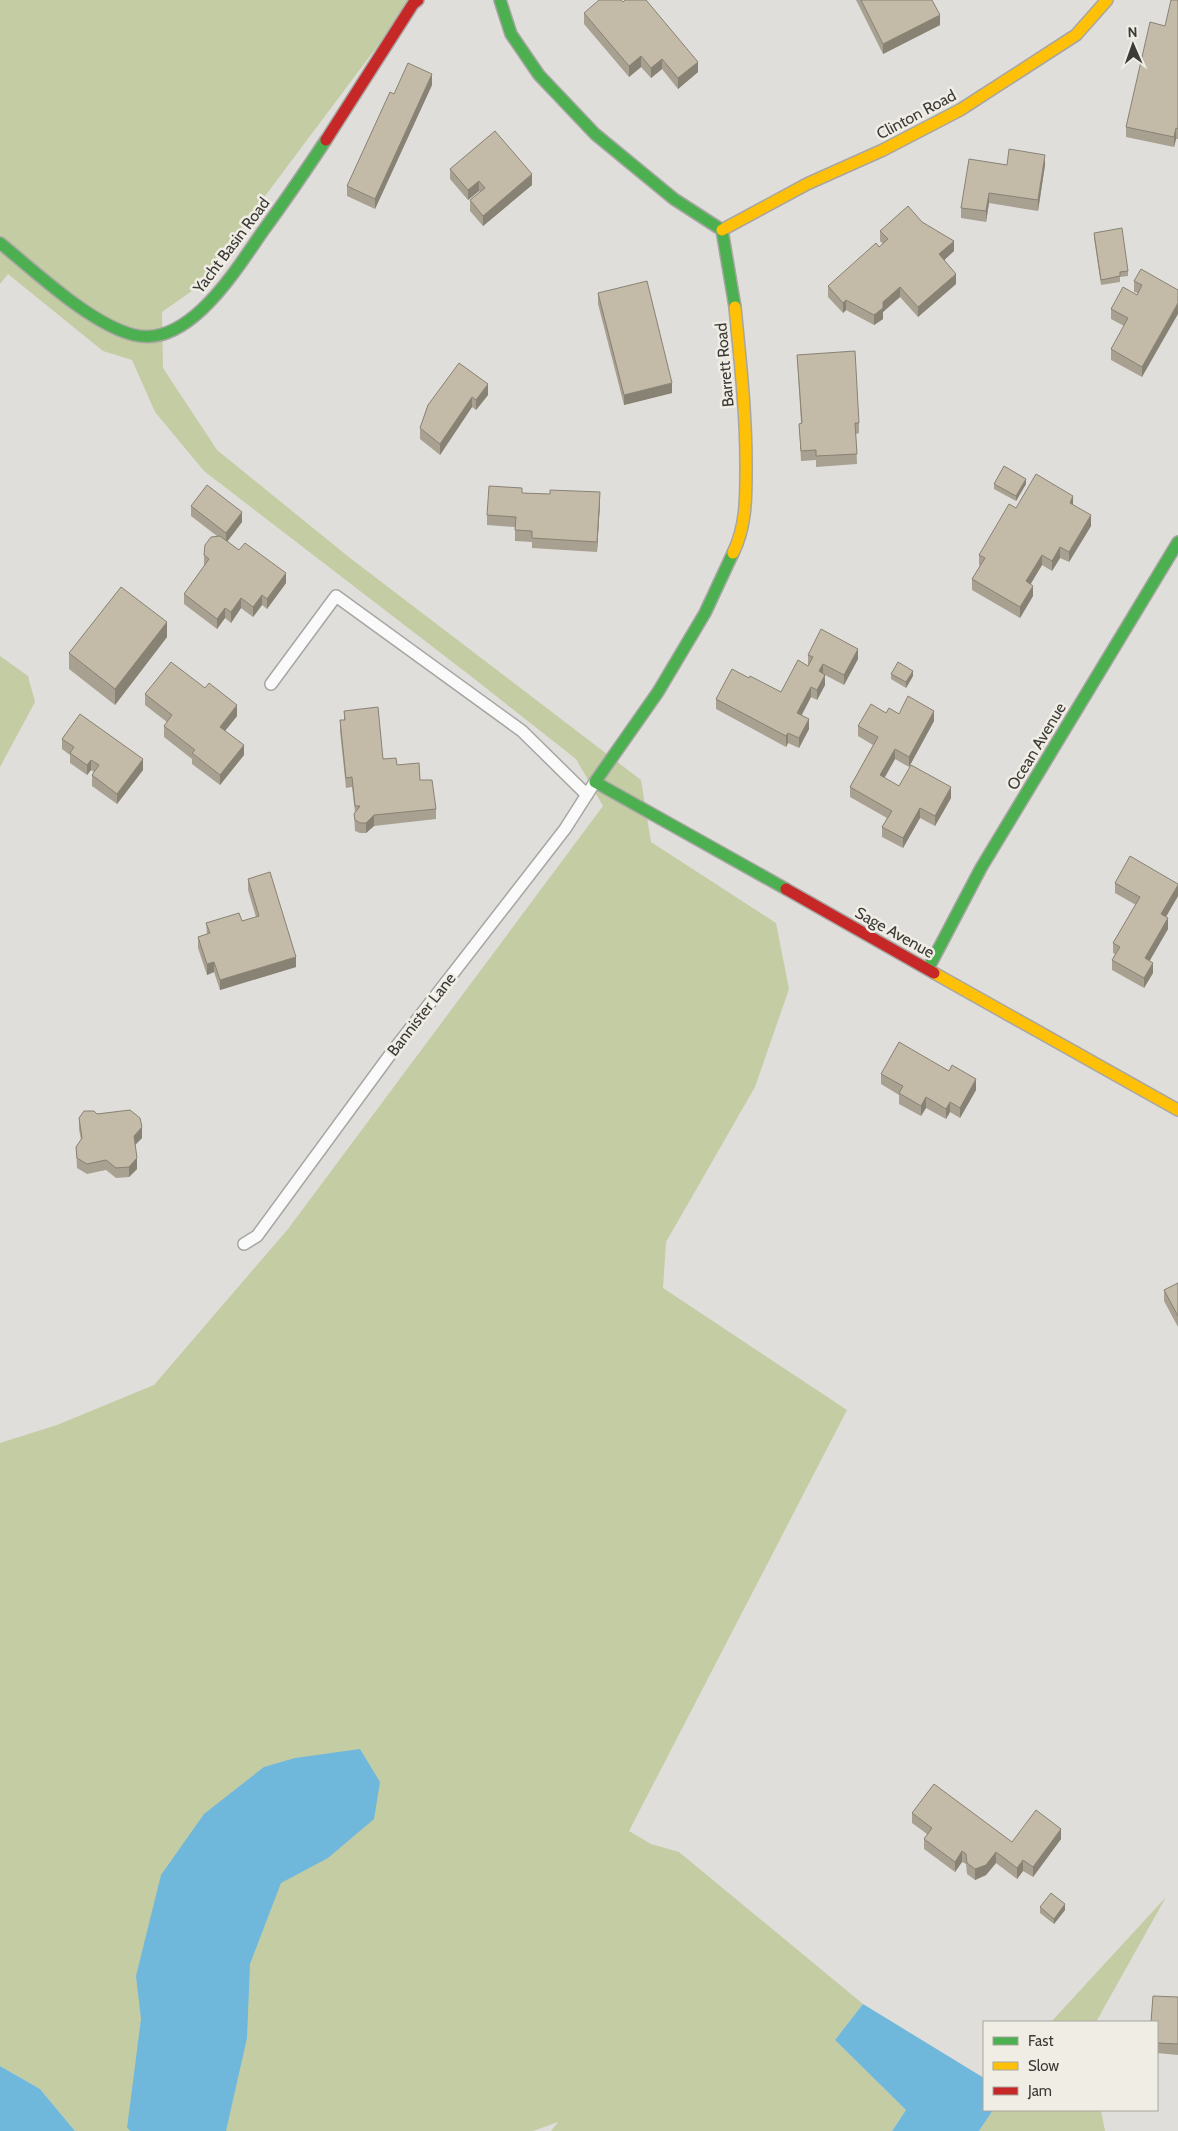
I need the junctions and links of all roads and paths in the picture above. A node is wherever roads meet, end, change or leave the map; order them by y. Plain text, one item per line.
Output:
1 (418, 0) edge
2 (500, 0) edge
3 (1107, 0) edge
4 (722, 230) junction
5 (0, 243) edge
6 (1178, 542) edge
7 (270, 684) dead end
8 (595, 782) junction
9 (587, 795) junction
10 (928, 970) junction
11 (1178, 1110) edge
12 (244, 1244) dead end

1 - 5 street, Yacht Basin Road
2 - 4 street
3 - 4 street, Clinton Road
4 - 8 street, Barrett Road
6 - 10 street, Ocean Avenue
7 - 9 lane
8 - 9 lane, Bannister Lane
8 - 10 street, Sage Avenue
9 - 12 lane, Bannister Lane
10 - 11 street, Sage Avenue

